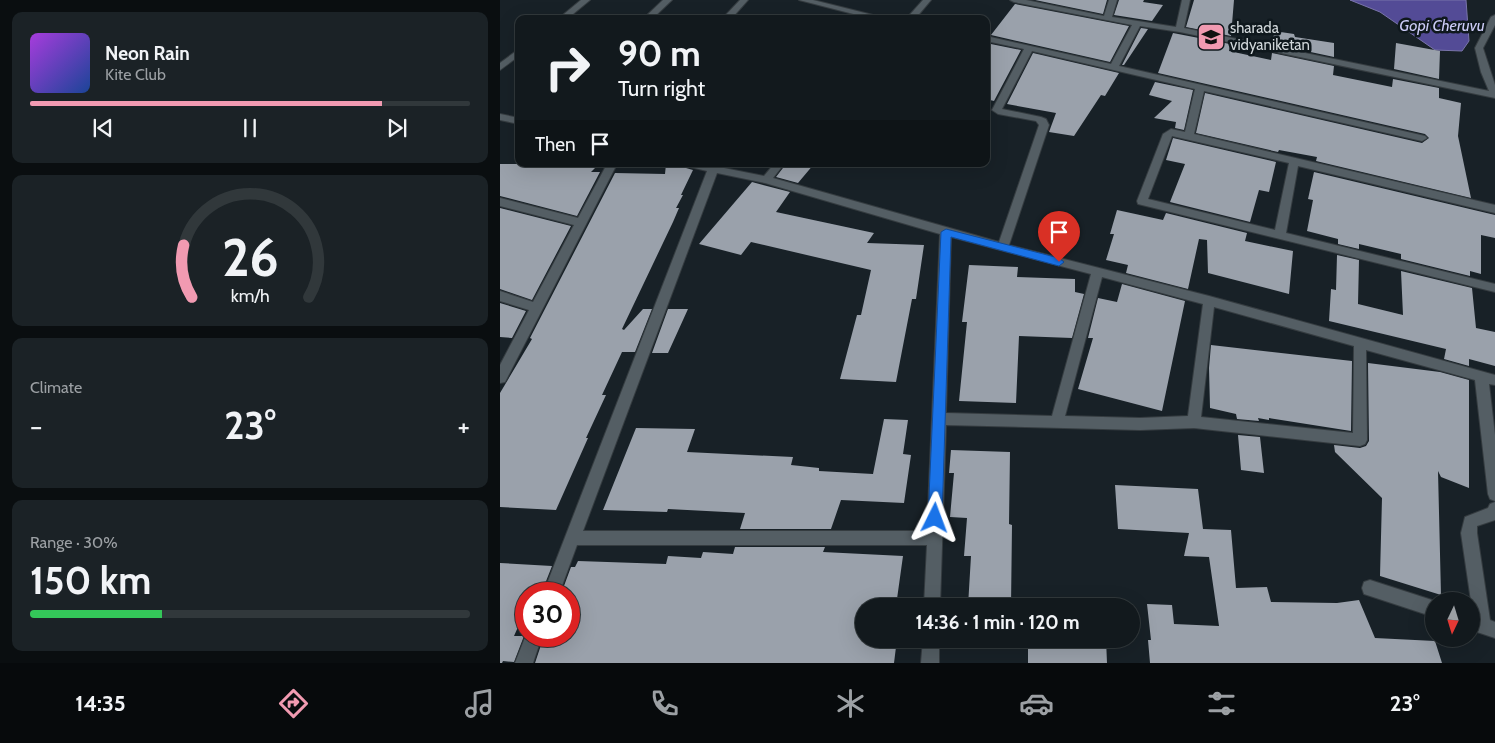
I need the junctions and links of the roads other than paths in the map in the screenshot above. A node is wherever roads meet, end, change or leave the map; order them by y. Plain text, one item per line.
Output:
1 (586, 0) edge
2 (668, 0) edge
3 (744, 0) edge
4 (802, 0) edge
5 (927, 0) edge
6 (1014, 0) edge
7 (1113, 0) edge
8 (1186, 0) edge
9 (1034, 2) edge
10 (567, 15) edge
11 (651, 15) edge
12 (730, 15) edge
13 (868, 15) edge
14 (914, 15) edge
15 (1495, 17) edge
16 (1107, 18) junction
17 (1137, 24) junction
18 (1180, 30) junction
19 (990, 39) edge
20 (1029, 49) junction
21 (515, 56) edge
22 (500, 67) edge
23 (1113, 68) junction
24 (1200, 87) junction
25 (1495, 95) edge
26 (500, 117) edge
27 (515, 120) edge
28 (1189, 136) junction
29 (1422, 138) dead end
30 (1294, 162) junction
31 (610, 167) edge
32 (704, 167) edge
33 (776, 167) edge
34 (713, 169) junction
35 (766, 180) junction
36 (500, 202) edge
37 (1495, 208) edge
38 (581, 223) junction
39 (946, 232) junction
40 (1280, 235) junction
41 (1003, 247) junction
42 (1097, 272) junction
43 (1495, 288) edge
44 (500, 296) edge
45 (1209, 301) junction
46 (536, 308) junction
47 (1360, 343) junction
48 (1481, 376) junction
49 (500, 378) edge
50 (1495, 380) edge
51 (940, 419) junction
52 (1057, 422) junction
53 (1194, 422) junction
54 (1495, 494) edge
55 (1495, 509) edge
56 (572, 538) junction
57 (934, 538) junction
58 (556, 582) edge
59 (1370, 588) dead end
60 (932, 598) edge
61 (1425, 606) edge
62 (1483, 626) edge
63 (530, 647) edge
64 (931, 648) edge
65 (524, 663) edge
66 (930, 663) edge

1 - 10 street
2 - 11 street
3 - 12 street
4 - 13 street
5 - 14 street
6 - 9 street
7 - 16 street
8 - 18 street
9 - 16 street
15 - 25 street
16 - 17 street
17 - 18 street
17 - 23 street
18 - 25 street
19 - 20 street
20 - 23 street
20 - 41 street
21 - 22 street
23 - 24 street
24 - 28 street
24 - 29 street
26 - 27 street
28 - 30 street
28 - 40 street
30 - 37 street
30 - 40 street
31 - 38 street
32 - 34 street
33 - 35 street
34 - 35 street
34 - 56 street
35 - 39 street
36 - 38 street
38 - 46 street
39 - 41 street
39 - 51 street
40 - 43 street
41 - 42 street
42 - 45 street
42 - 52 street
44 - 46 street
45 - 47 street
45 - 53 street
46 - 49 street
47 - 48 street
47 - 53 street
48 - 50 street
48 - 54 street
51 - 52 street
51 - 57 street
52 - 53 street
55 - 62 street
56 - 57 street
56 - 58 street
57 - 60 street
59 - 61 street
63 - 65 street
64 - 66 street

